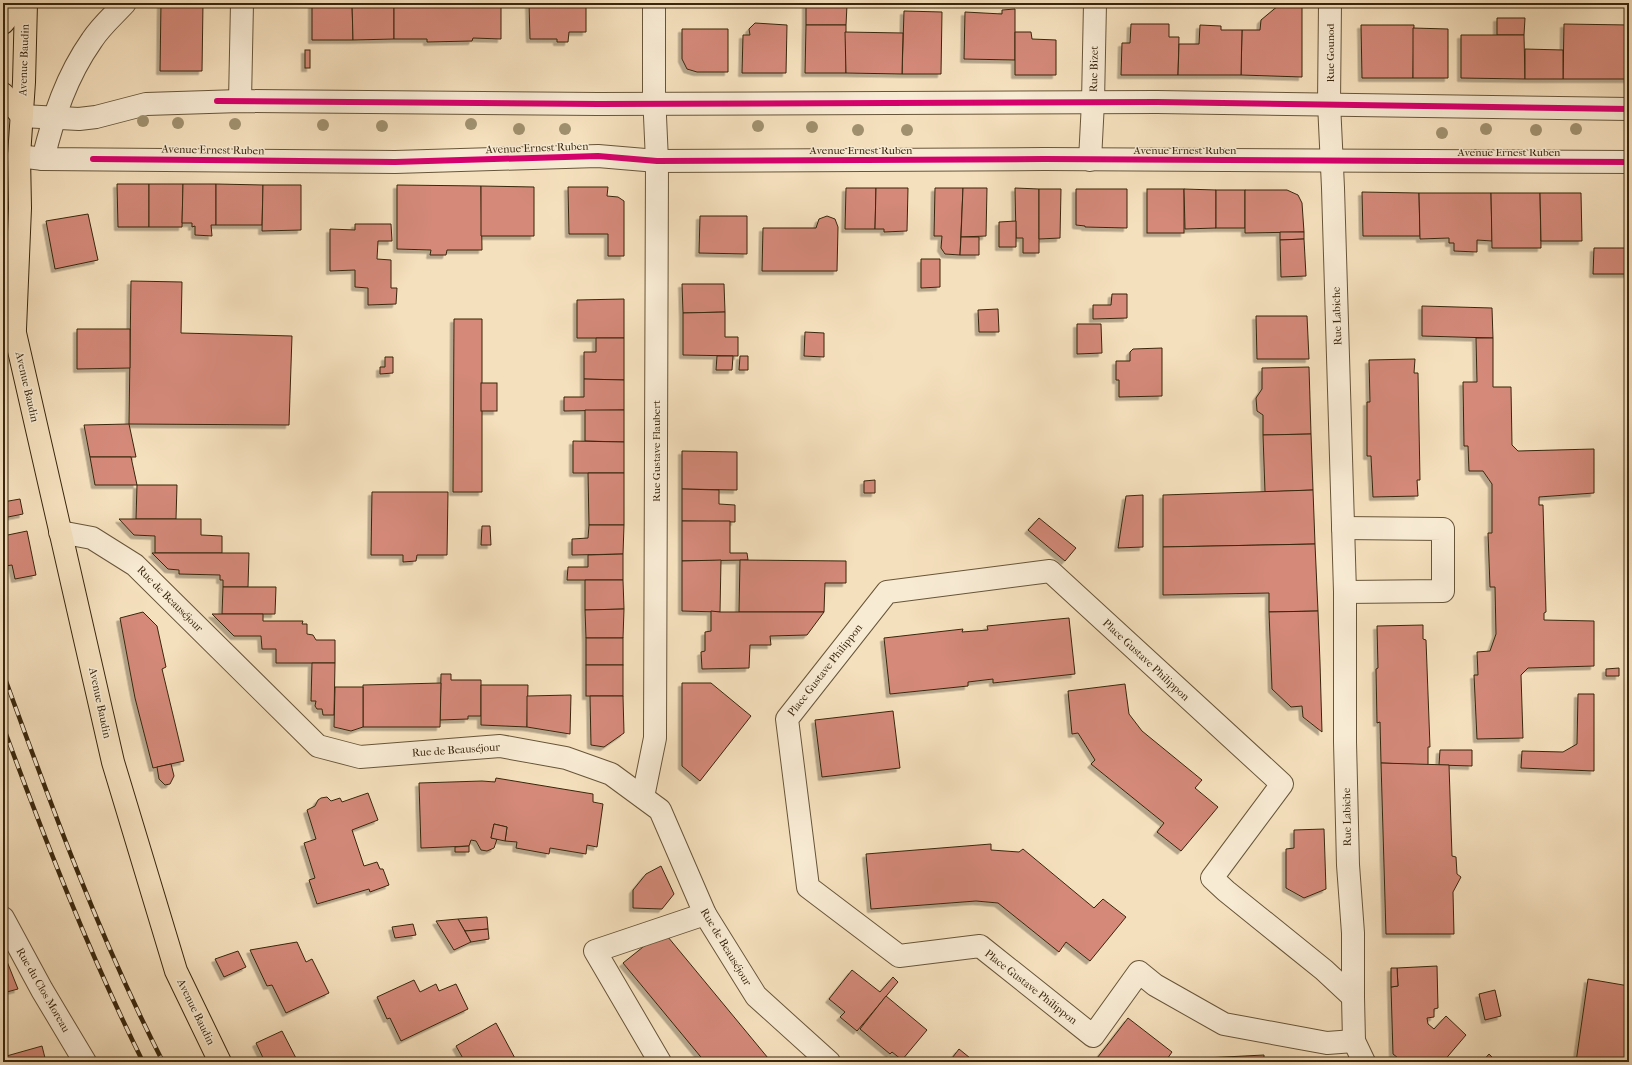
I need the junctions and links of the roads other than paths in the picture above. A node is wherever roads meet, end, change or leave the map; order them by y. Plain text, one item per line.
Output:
1 (19, 3) edge
2 (26, 3) edge
3 (125, 3) edge
4 (242, 3) edge
5 (654, 3) edge
6 (1095, 3) edge
7 (1330, 3) edge
8 (3, 23) edge
9 (3, 94) edge
10 (240, 101) junction
11 (1093, 102) junction
12 (1329, 103) junction
13 (654, 104) junction
14 (1629, 109) edge
15 (22, 116) junction
16 (54, 118) junction
17 (11, 155) edge
18 (43, 159) junction
19 (1090, 160) junction
20 (657, 161) junction
21 (1332, 161) junction
22 (1629, 162) edge
23 (3, 308) edge
24 (15, 333) junction
25 (1343, 528) junction
26 (60, 532) junction
27 (1345, 592) junction
28 (642, 797) junction
29 (705, 914) junction
30 (3, 918) edge
31 (1353, 997) junction
32 (1354, 1041) junction
33 (85, 1062) edge
34 (220, 1062) edge
35 (660, 1062) edge
36 (829, 1062) edge
37 (1364, 1062) edge

1 - 8 main road
2 - 15 main road, Avenue Baudin
3 - 16 street
4 - 10 street
5 - 13 street, Rue Gustave Flaubert
6 - 11 street, Rue Bizet
7 - 12 street, Rue Gounod
9 - 15 main road
10 - 13 street
10 - 16 street
11 - 12 street
11 - 13 street
11 - 19 street, Rue Bizet
12 - 14 street
12 - 21 street, Rue Labiche
13 - 20 street, Rue Gustave Flaubert
15 - 16 street
15 - 17 main road, Avenue Baudin
16 - 18 street
17 - 18 street, Avenue Ernest Ruben
17 - 24 main road, Avenue Baudin
18 - 20 street, Avenue Ernest Ruben
19 - 20 street, Avenue Ernest Ruben
19 - 21 street, Avenue Ernest Ruben
20 - 28 street, Rue Gustave Flaubert
21 - 22 street, Avenue Ernest Ruben
21 - 25 street, Rue Labiche
23 - 24 main road, Avenue Baudin
24 - 26 main road, Avenue Baudin
25 - 27 street, Rue Labiche
25 - 27 street
26 - 28 street, Rue de Beauséjour
26 - 34 main road, Avenue Baudin
27 - 31 street, Rue Labiche
28 - 29 street, Rue de Beauséjour
29 - 35 street
29 - 36 street, Rue de Beauséjour
30 - 33 street, Rue du Clos Moreau
31 - 32 street, Rue Labiche
31 - 32 street, Place Gustave Philippon
32 - 37 street

